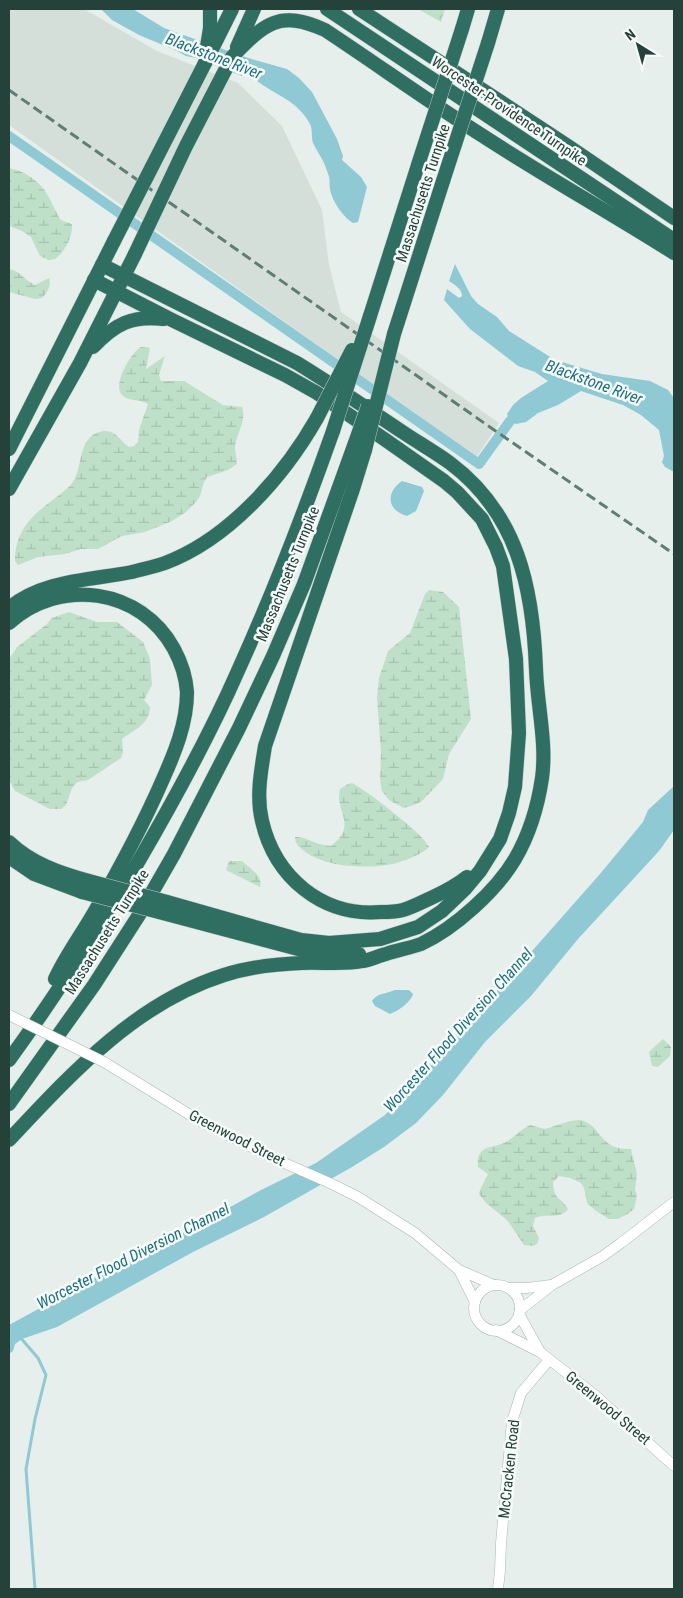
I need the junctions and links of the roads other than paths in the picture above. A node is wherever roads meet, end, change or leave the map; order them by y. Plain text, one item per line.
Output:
1 (210, 9) edge
2 (232, 9) edge
3 (254, 9) edge
4 (327, 9) edge
5 (359, 9) edge
6 (468, 9) edge
7 (498, 9) edge
8 (215, 30) junction
9 (243, 40) junction
10 (674, 218) edge
11 (674, 240) edge
12 (674, 253) edge
13 (102, 265) junction
14 (124, 276) junction
15 (94, 280) junction
16 (116, 292) junction
17 (370, 316) junction
18 (172, 320) junction
19 (80, 363) junction
20 (360, 447) junction
21 (9, 449) edge
22 (9, 489) edge
23 (9, 608) edge
24 (9, 623) edge
25 (9, 842) edge
26 (490, 854) junction
27 (9, 857) edge
28 (85, 887) junction
29 (163, 907) junction
30 (385, 954) junction
31 (9, 1015) edge
32 (38, 1020) junction
33 (9, 1060) edge
34 (9, 1104) edge
35 (9, 1140) edge
36 (674, 1202) edge
37 (459, 1270) junction
38 (552, 1284) junction
39 (494, 1285) junction
40 (509, 1288) junction
41 (475, 1302) junction
42 (519, 1312) junction
43 (496, 1330) junction
44 (540, 1352) junction
45 (549, 1360) junction
46 (674, 1466) edge
47 (498, 1589) edge

1 - 8 highway
2 - 8 highway
3 - 9 highway
4 - 11 highway, Worcester-Providence Turnpike
5 - 10 highway, Worcester-Providence Turnpike
6 - 17 highway, Massachusetts Turnpike, bridge
7 - 20 highway, Massachusetts Turnpike, bridge
8 - 13 highway, bridge
9 - 12 highway
9 - 14 highway, bridge
13 - 14 highway
13 - 15 highway
14 - 16 highway
14 - 30 highway
15 - 16 highway
15 - 21 highway
16 - 18 highway
16 - 19 highway
17 - 23 highway, bridge
17 - 32 highway, Massachusetts Turnpike, bridge
18 - 19 highway
18 - 26 highway
19 - 22 highway
20 - 26 highway
20 - 34 highway, Massachusetts Turnpike
24 - 32 highway
25 - 28 highway
26 - 29 highway
27 - 28 highway
28 - 29 highway, bridge
29 - 30 highway
30 - 35 highway
31 - 37 street, Greenwood Street, bridge
32 - 33 highway, Massachusetts Turnpike
36 - 38 street
37 - 39 street, Greenwood Street
37 - 41 street, Greenwood Street
38 - 40 street
38 - 42 street
39 - 40 street
39 - 41 street
40 - 42 street
41 - 43 street
42 - 43 street
42 - 44 street, Greenwood Street
43 - 44 street, Greenwood Street
44 - 45 street, Greenwood Street
45 - 46 street, Greenwood Street
45 - 47 street, McCracken Road

